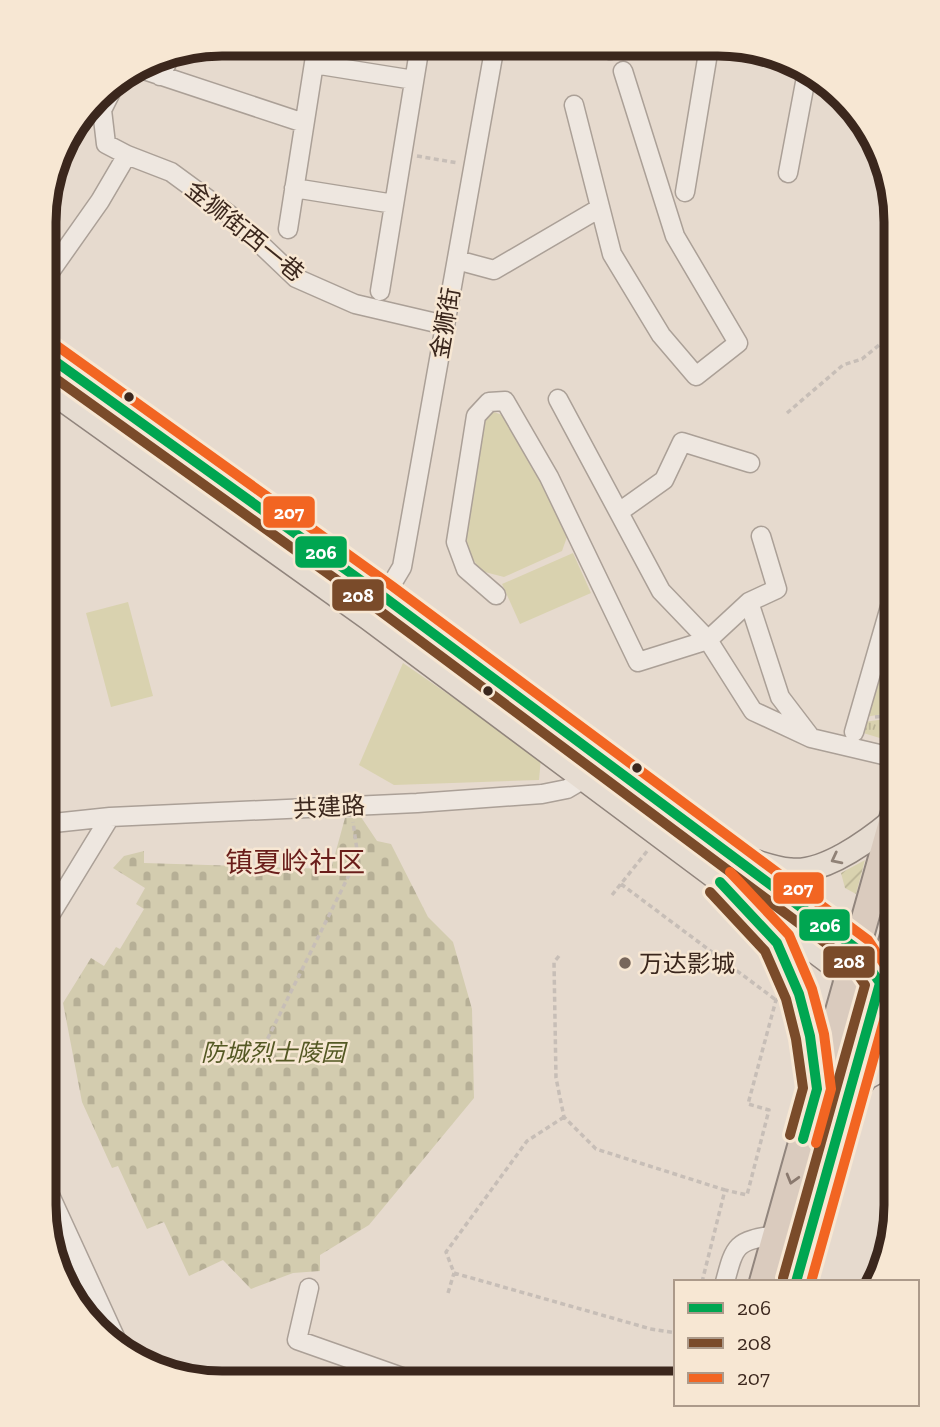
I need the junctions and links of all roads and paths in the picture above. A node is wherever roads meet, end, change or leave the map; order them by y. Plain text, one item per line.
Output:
1 (315, 56) edge
2 (418, 56) edge
3 (493, 56) edge
4 (708, 56) edge
5 (314, 64) junction
6 (165, 66) edge
7 (623, 71) dead end
8 (150, 72) edge
9 (160, 76) junction
10 (414, 80) junction
11 (805, 81) edge
12 (105, 104) edge
13 (574, 105) dead end
14 (304, 124) junction
15 (402, 154) junction
16 (127, 155) junction
17 (474, 166) junction
18 (788, 173) dead end
19 (294, 188) junction
20 (685, 192) dead end
21 (394, 204) junction
22 (600, 208) junction
23 (288, 229) dead end
24 (457, 260) junction
25 (56, 263) edge
26 (380, 291) dead end
27 (445, 325) junction
28 (884, 341) edge
29 (56, 362) edge
30 (56, 395) edge
31 (558, 399) dead end
32 (787, 412) dead end
33 (750, 463) dead end
34 (619, 512) junction
35 (761, 536) dead end
36 (496, 595) dead end
37 (384, 597) junction
38 (749, 602) junction
39 (884, 628) edge
40 (708, 640) junction
41 (854, 732) dead end
42 (811, 738) junction
43 (884, 755) edge
44 (600, 757) junction
45 (584, 779) junction
46 (351, 806) junction
47 (110, 817) junction
48 (56, 823) edge
49 (884, 824) edge
50 (660, 836) junction
51 (884, 851) edge
52 (729, 854) junction
53 (716, 877) junction
54 (621, 884) junction
55 (612, 895) dead end
56 (56, 905) edge
57 (857, 949) junction
58 (559, 956) dead end
59 (849, 976) junction
60 (884, 984) edge
61 (884, 988) edge
62 (799, 994) junction
63 (776, 1000) junction
64 (884, 1000) edge
65 (260, 1054) dead end
66 (884, 1068) edge
67 (817, 1089) junction
68 (847, 1103) junction
69 (564, 1117) junction
70 (726, 1190) junction
71 (56, 1209) edge
72 (776, 1235) junction
73 (454, 1273) junction
74 (703, 1280) edge
75 (726, 1280) edge
76 (764, 1280) edge
77 (797, 1280) edge
78 (309, 1288) dead end
79 (449, 1293) dead end
80 (111, 1327) edge
81 (674, 1333) edge
82 (385, 1371) edge

1 - 5 street
2 - 10 street
3 - 17 street, 金狮街
4 - 20 street
5 - 10 street
5 - 14 street
6 - 9 street
7 - 22 street
8 - 9 street
9 - 14 street
10 - 15 street
11 - 18 street
12 - 16 street
13 - 22 street
14 - 19 street
15 - 17 path
15 - 21 street
16 - 25 street
16 - 27 street, 金狮街西一巷
17 - 24 street, 金狮街
19 - 21 street
19 - 23 street
21 - 26 street
22 - 24 street
24 - 27 street, 金狮街
27 - 37 street, 金狮街
28 - 32 path
29 - 37 main road
30 - 45 main road
31 - 34 street
33 - 34 street
34 - 40 street
35 - 38 street
36 - 40 street
37 - 44 main road
38 - 40 street
38 - 42 street
39 - 41 street
40 - 42 street
42 - 43 street
44 - 45 street
44 - 52 main road
45 - 46 street, 共建路
45 - 50 main road
46 - 47 street, 共建路
46 - 65 path
47 - 48 street, 共建路
47 - 56 street
49 -> 52 main road
50 - 53 main road
50 - 54 path
51 - 57 highway
52 - 57 main road
53 - 59 main road
53 - 62 main road
54 - 55 path
54 - 63 path
57 - 59 highway
57 - 60 main road
58 - 69 path
59 - 61 main road
59 - 67 highway
62 - 63 path
62 - 67 main road
63 - 70 path
64 - 68 highway
66 - 68 main road
67 -> 72 highway
68 - 77 highway
69 - 70 path
69 - 73 path
70 - 74 path
71 - 80 street
72 - 75 street
72 - 76 highway
73 - 79 path
73 - 81 path
78 - 82 street

